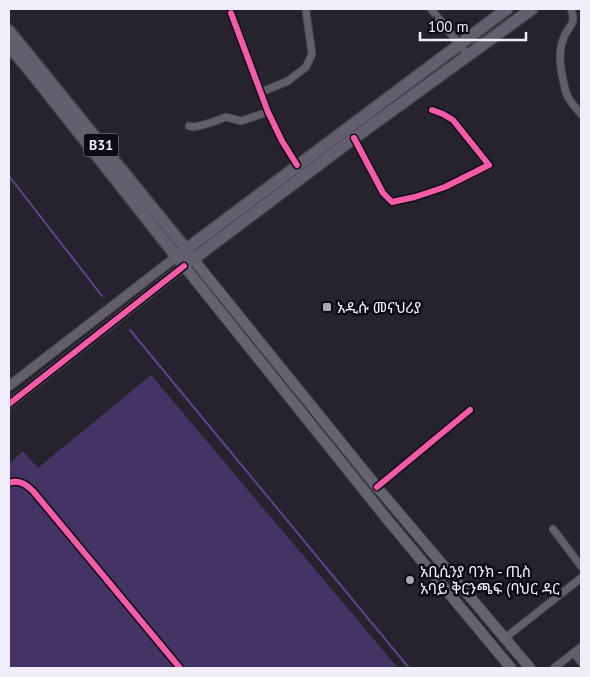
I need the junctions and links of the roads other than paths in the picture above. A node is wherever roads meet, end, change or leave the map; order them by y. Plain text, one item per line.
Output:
1 (431, 9) edge
2 (507, 9) edge
3 (532, 9) edge
4 (571, 9) edge
5 (231, 10) edge
6 (306, 12) dead end
7 (9, 31) edge
8 (459, 44) junction
9 (9, 46) edge
10 (468, 55) junction
11 (261, 92) junction
12 (432, 110) dead end
13 (268, 112) junction
14 (581, 114) edge
15 (189, 126) dead end
16 (354, 138) junction
17 (297, 165) junction
18 (181, 253) junction
19 (188, 262) junction
20 (9, 386) edge
21 (9, 404) edge
22 (470, 410) dead end
23 (9, 483) edge
24 (377, 487) junction
25 (552, 530) dead end
26 (581, 566) edge
27 (581, 578) edge
28 (504, 638) junction
29 (581, 647) edge
30 (574, 653) junction
31 (581, 662) edge
32 (180, 668) edge
33 (511, 668) edge
34 (530, 668) edge
35 (554, 668) edge

1 - 8 street
2 - 8 main road
3 - 10 main road
4 - 14 street
5 - 11 street
6 - 11 street
7 - 18 main road, B31
8 - 10 street
8 - 17 main road
9 - 18 main road, B31
10 - 16 main road
11 - 13 street
12 - 16 street
13 - 15 street
13 - 17 street
16 - 19 main road
17 - 18 main road
18 - 19 main road, B31
18 - 20 street
19 - 21 street
19 - 24 main road
19 - 33 main road
22 - 24 street
23 - 32 street
24 - 28 main road
25 - 26 street
27 - 28 street
28 - 34 main road
29 - 30 street
30 - 31 street
30 - 35 street

